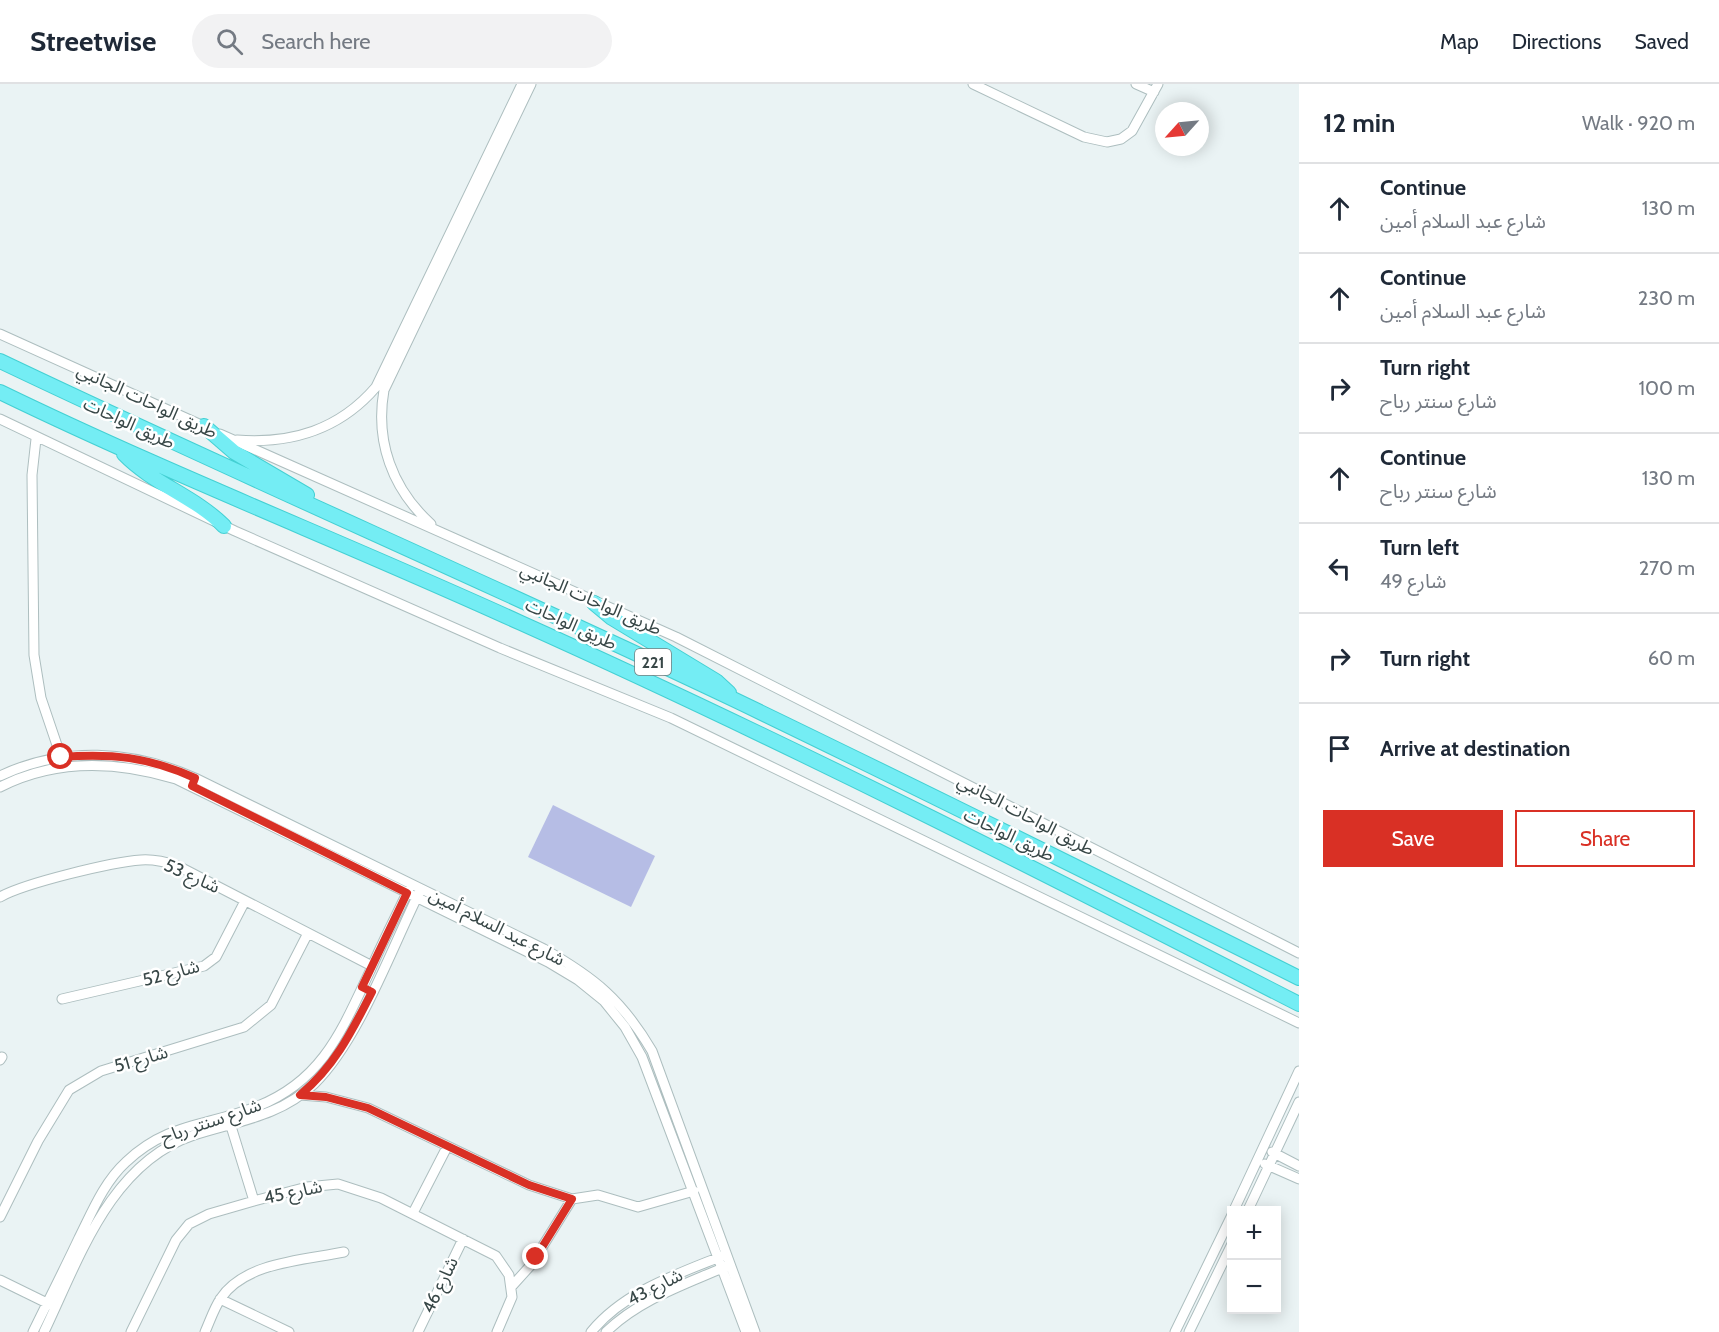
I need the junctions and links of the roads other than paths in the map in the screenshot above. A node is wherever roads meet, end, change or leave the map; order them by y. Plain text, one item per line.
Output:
1 (522, 84) edge
2 (531, 84) edge
3 (974, 84) edge
4 (1136, 84) edge
5 (1156, 88) edge
6 (0, 334) edge
7 (0, 361) edge
8 (0, 392) edge
9 (0, 419) edge
10 (204, 426) junction
11 (36, 439) junction
12 (229, 439) junction
13 (119, 448) junction
14 (324, 510) junction
15 (224, 526) junction
16 (440, 531) junction
17 (594, 603) junction
18 (734, 700) junction
19 (61, 757) junction
20 (0, 776) edge
21 (194, 782) junction
22 (0, 787) edge
23 (409, 888) junction
24 (419, 893) junction
25 (0, 897) edge
26 (245, 901) junction
27 (1146, 902) junction
28 (1179, 918) junction
29 (1139, 922) junction
30 (308, 933) junction
31 (1166, 935) junction
32 (1299, 953) edge
33 (372, 966) junction
34 (1299, 978) edge
35 (362, 987) junction
36 (372, 992) junction
37 (62, 999) dead end
38 (1299, 1004) edge
39 (1299, 1023) edge
40 (1299, 1071) edge
41 (300, 1095) junction
42 (1299, 1102) edge
43 (228, 1115) junction
44 (231, 1126) junction
45 (447, 1147) junction
46 (1263, 1148) junction
47 (1275, 1154) junction
48 (1258, 1160) junction
49 (1269, 1165) junction
50 (1299, 1166) edge
51 (1299, 1179) edge
52 (694, 1191) junction
53 (572, 1199) junction
54 (254, 1200) junction
55 (1236, 1206) edge
56 (1250, 1206) edge
57 (413, 1214) junction
58 (0, 1216) edge
59 (1227, 1225) edge
60 (463, 1239) junction
61 (344, 1252) dead end
62 (1227, 1254) edge
63 (722, 1256) junction
64 (726, 1267) junction
65 (0, 1280) edge
66 (512, 1286) junction
67 (220, 1299) junction
68 (52, 1305) junction
69 (33, 1332) edge
70 (44, 1332) edge
71 (131, 1332) edge
72 (205, 1332) edge
73 (289, 1332) edge
74 (418, 1332) edge
75 (497, 1332) edge
76 (591, 1332) edge
77 (606, 1332) edge
78 (746, 1332) edge
79 (755, 1332) edge
80 (1175, 1332) edge
81 (1189, 1332) edge

1 - 12 street
2 - 16 street
3 - 5 street
4 - 5 street
6 - 10 street, طريق الواحات الجانبي
7 - 14 highway, طريق الواحات / 221
8 - 13 highway, طريق الواحات / 221
9 - 11 street
10 - 12 street, طريق الواحات الجانبي
10 - 14 highway
11 - 15 street
11 - 19 street
12 - 16 street, طريق الواحات الجانبي
13 - 15 highway
13 - 29 highway, طريق الواحات / 221
14 - 18 highway, طريق الواحات / 221
15 - 39 street
16 - 17 street, طريق الواحات الجانبي
17 - 18 highway
17 - 32 street, طريق الواحات الجانبي
18 - 27 highway, طريق الواحات / 221
19 - 20 street, شارع عبد السلام أمين
19 - 21 street, شارع عبد السلام أمين
21 - 22 street, شارع عبد السلام أمين
21 - 23 street, شارع عبد السلام أمين
23 - 24 street, شارع عبد السلام أمين
23 - 33 street, شارع سنتر رباح
24 - 36 street, شارع سنتر رباح
24 - 52 street, شارع عبد السلام أمين
24 - 63 street, شارع عبد السلام أمين
25 - 26 street, شارع 53
26 - 30 street, شارع 53
26 - 37 street, شارع 52
27 - 28 highway, طريق الواحات / 221
27 - 29 highway
28 - 31 highway
28 - 34 highway, طريق الواحات / 221
29 - 31 highway, طريق الواحات / 221
30 - 33 street, شارع 53
30 - 58 street, شارع 51
31 - 38 highway, طريق الواحات / 221
33 - 35 street, شارع سنتر رباح
35 - 36 street
35 - 43 street, شارع سنتر رباح
36 - 41 street, شارع سنتر رباح
40 - 46 street
41 - 44 street, شارع سنتر رباح
41 - 45 street
42 - 47 street
43 - 44 street
43 - 68 street, شارع سنتر رباح
44 - 54 street
44 - 68 street, شارع سنتر رباح
45 - 53 street
45 - 57 street
46 - 47 street
46 - 48 street
47 - 49 street
47 - 50 street
48 - 49 street
48 - 55 street
49 - 51 street
49 - 56 street
52 - 53 street
52 - 63 street, شارع عبد السلام أمين
53 - 66 street
54 - 57 street, شارع 45
54 - 71 street, شارع 45
57 - 60 street, شارع 45
59 - 80 street
60 - 66 street, شارع 45
60 - 74 street, شارع 46
61 - 67 street
62 - 81 street
63 - 64 street, شارع عبد السلام أمين
63 - 76 street, شارع 43
64 - 77 street, شارع 43
64 - 78 street, شارع عبد السلام أمين
64 - 79 street, شارع عبد السلام أمين
65 - 68 street
66 - 75 street
67 - 72 street
67 - 73 street
68 - 69 street, شارع سنتر رباح
68 - 70 street, شارع سنتر رباح

